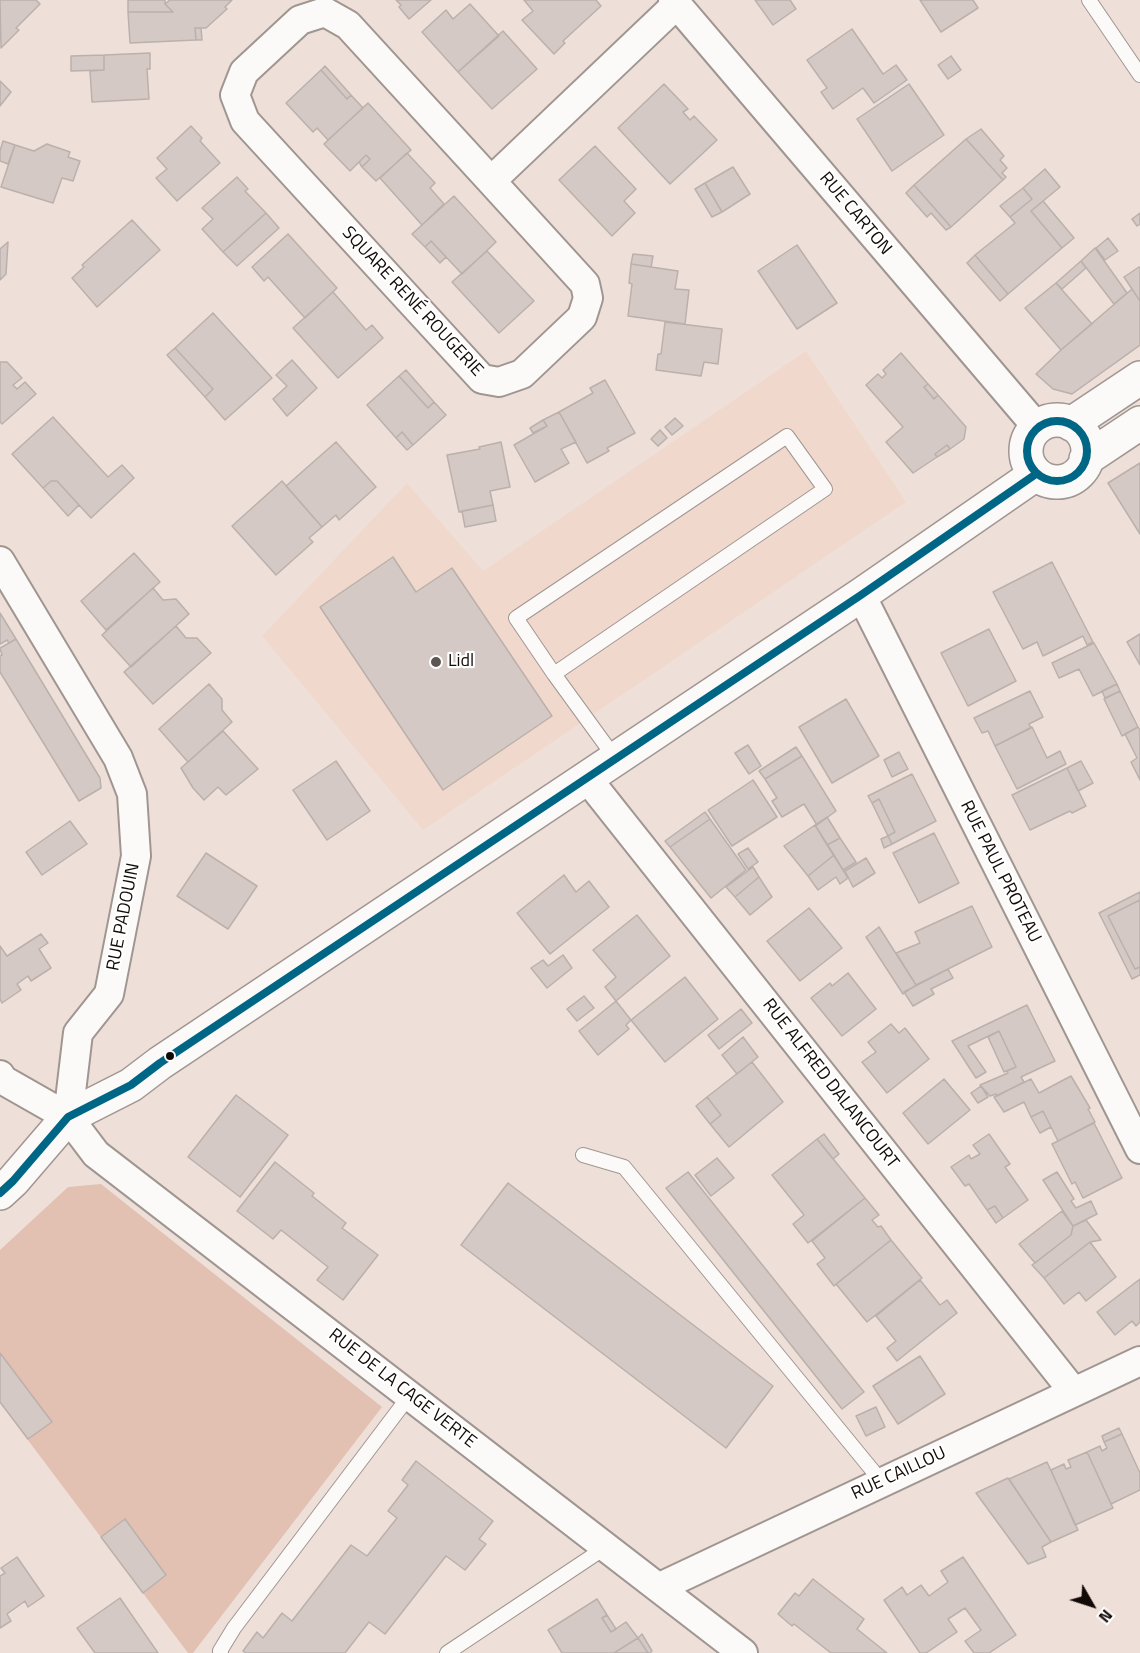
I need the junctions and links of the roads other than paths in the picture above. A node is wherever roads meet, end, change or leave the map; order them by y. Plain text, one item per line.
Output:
1 (1089, 0) edge
2 (675, 2) edge
3 (326, 6) edge
4 (1140, 75) edge
5 (491, 181) junction
6 (1140, 378) edge
7 (1140, 423) edge
8 (1071, 424) junction
9 (1037, 427) junction
10 (1086, 459) junction
11 (1036, 474) junction
12 (0, 561) edge
13 (861, 595) junction
14 (554, 674) junction
15 (615, 758) junction
16 (586, 777) junction
17 (2, 1077) edge
18 (68, 1117) junction
19 (1140, 1149) edge
20 (583, 1155) dead end
21 (0, 1193) edge
22 (1140, 1361) edge
23 (1073, 1391) junction
24 (410, 1395) junction
25 (882, 1482) junction
26 (606, 1546) junction
27 (660, 1587) junction
28 (221, 1653) edge
29 (447, 1653) edge
30 (743, 1653) edge

1 - 4 lane
2 - 5 street
2 - 9 street, RUE CARTON
3 - 5 street, SQUARE RENÉ ROUGERIE
3 - 5 street, SQUARE RENÉ ROUGERIE
6 - 8 main road
7 - 10 main road
8 - 9 main road
8 - 10 main road
9 - 11 main road
10 - 11 main road
11 - 13 main road
12 - 18 street, RUE PADOUIN
13 - 15 main road
13 - 19 street, RUE PAUL PROTEAU
14 - 14 lane
14 - 15 lane
15 - 16 main road
16 - 18 main road
16 - 23 street, RUE ALFRED DALANCOURT
17 - 18 street
18 - 21 main road
18 - 24 street, RUE DE LA CAGE VERTE
20 - 25 lane
22 - 23 street, RUE CAILLOU
23 - 25 street, RUE CAILLOU
24 - 26 street, RUE DE LA CAGE VERTE
24 - 28 lane
25 - 27 street, RUE CAILLOU
26 - 27 street, RUE DE LA CAGE VERTE
26 - 29 lane
27 - 30 street, RUE DE LA CAGE VERTE

